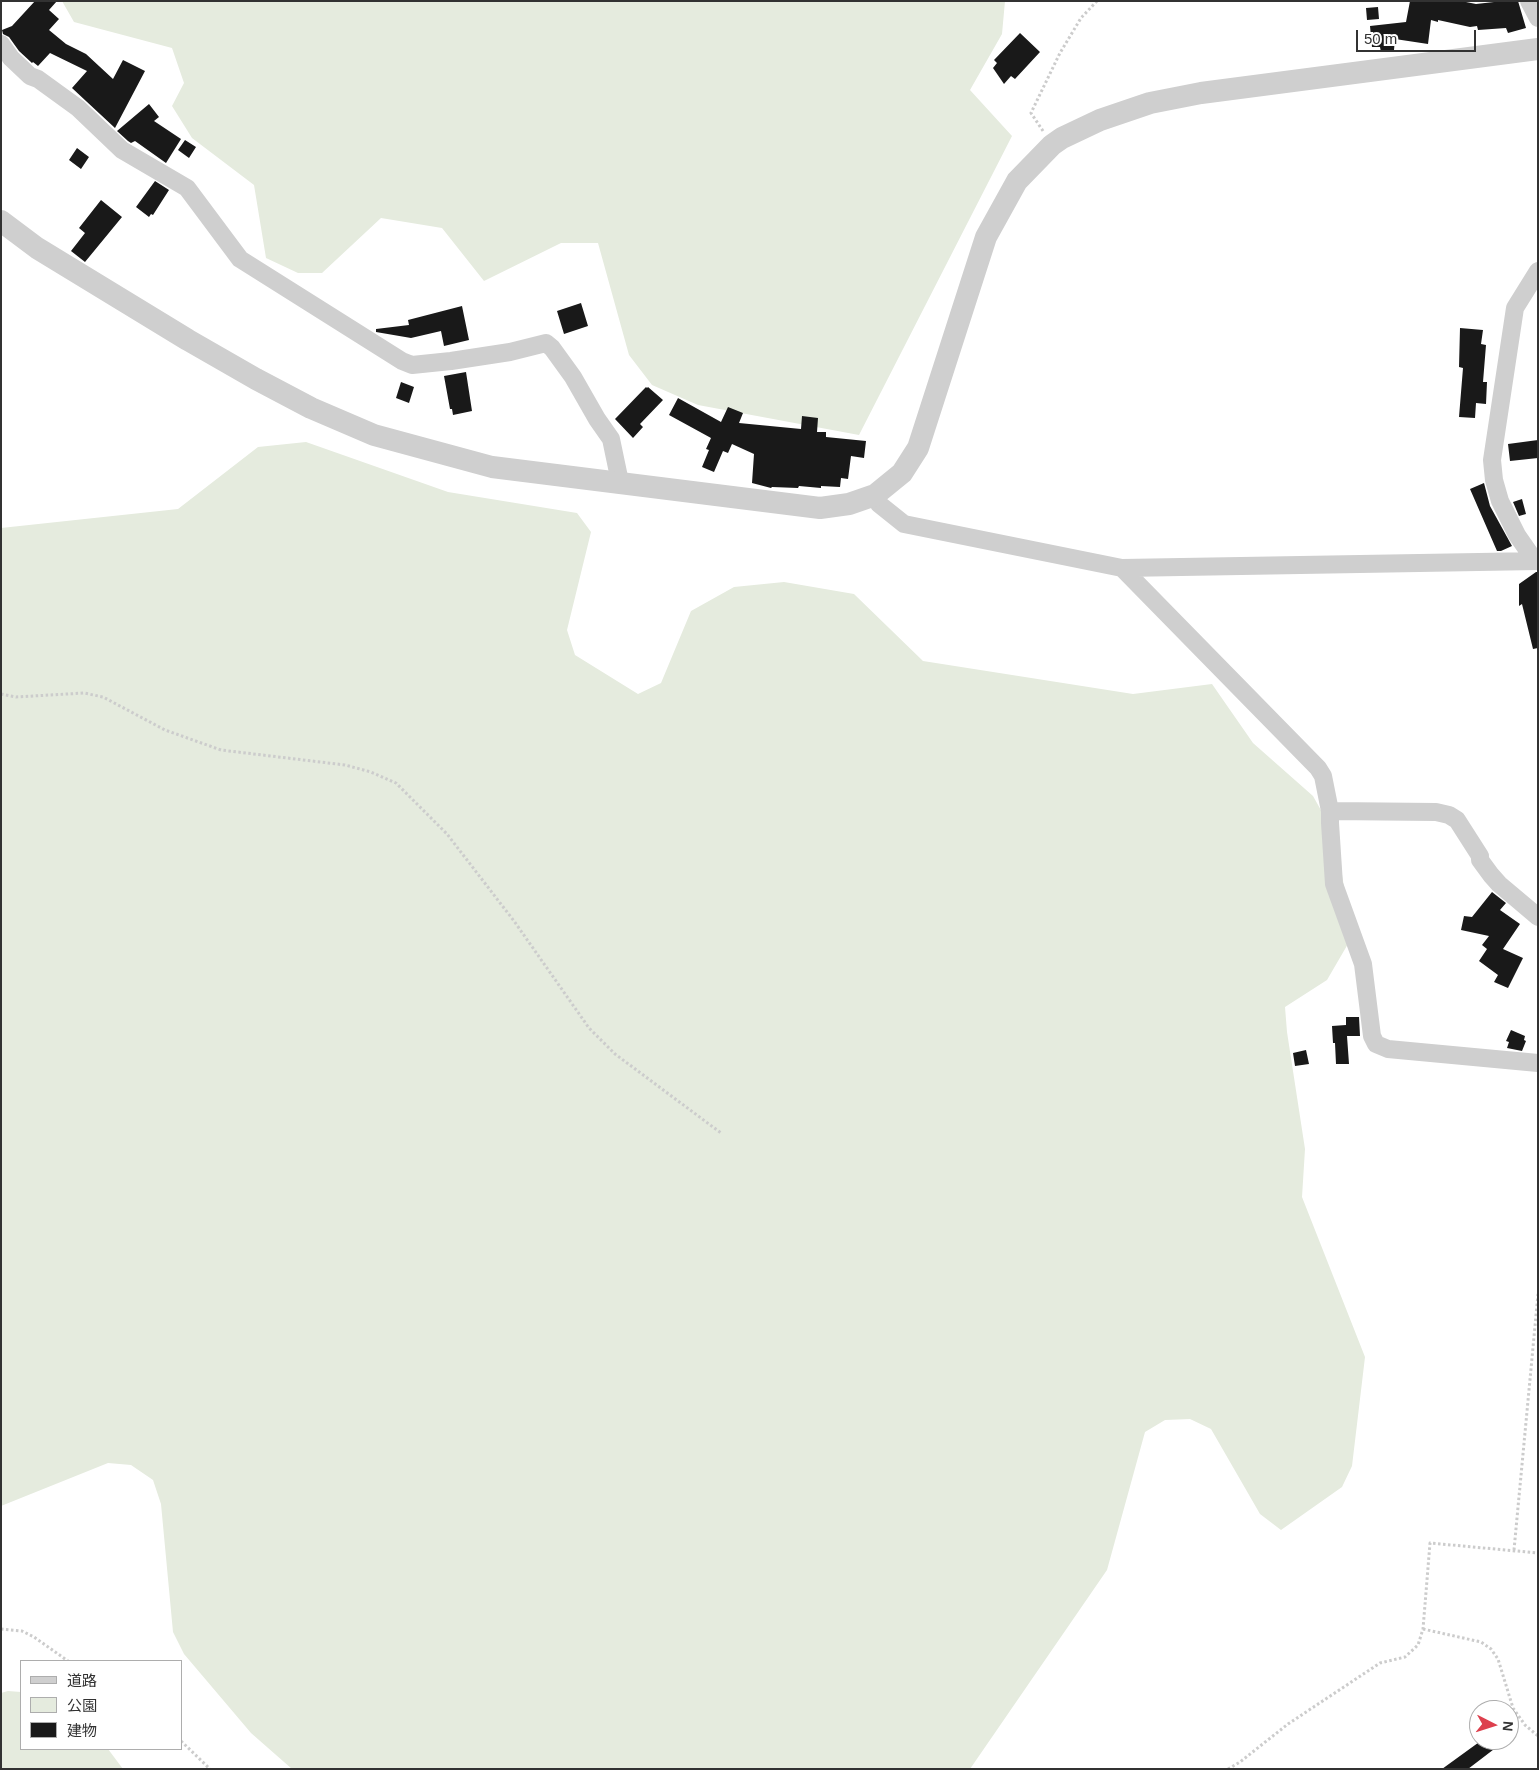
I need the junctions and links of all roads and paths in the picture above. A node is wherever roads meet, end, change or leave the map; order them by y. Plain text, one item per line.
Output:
1 (1097, 1) edge
2 (1530, 1) edge
3 (1538, 18) edge
4 (1, 44) edge
5 (1538, 49) edge
6 (1052, 145) junction
7 (1, 221) edge
8 (1538, 271) edge
9 (620, 482) junction
10 (875, 495) junction
11 (1536, 561) edge
12 (1122, 568) junction
13 (1, 694) edge
14 (1330, 811) junction
15 (1538, 917) edge
16 (1538, 1063) edge
17 (721, 1133) dead end
18 (1538, 1294) edge
19 (1514, 1550) junction
20 (1538, 1553) edge
21 (1423, 1628) junction
22 (1, 1629) edge
23 (67, 1660) edge
24 (1538, 1736) edge
25 (182, 1742) edge
26 (210, 1769) edge
27 (1228, 1769) edge

1 - 6 path
2 - 3 street
4 - 9 street
5 - 6 street
6 - 10 street
7 - 9 street
8 - 11 street
9 - 10 street
10 - 12 street
11 - 12 street
12 - 14 street
13 - 17 path
14 - 15 street
14 - 16 street
18 - 19 path
19 - 20 path
19 - 21 path
21 - 24 path
21 - 27 path
22 - 23 path
25 - 26 path

